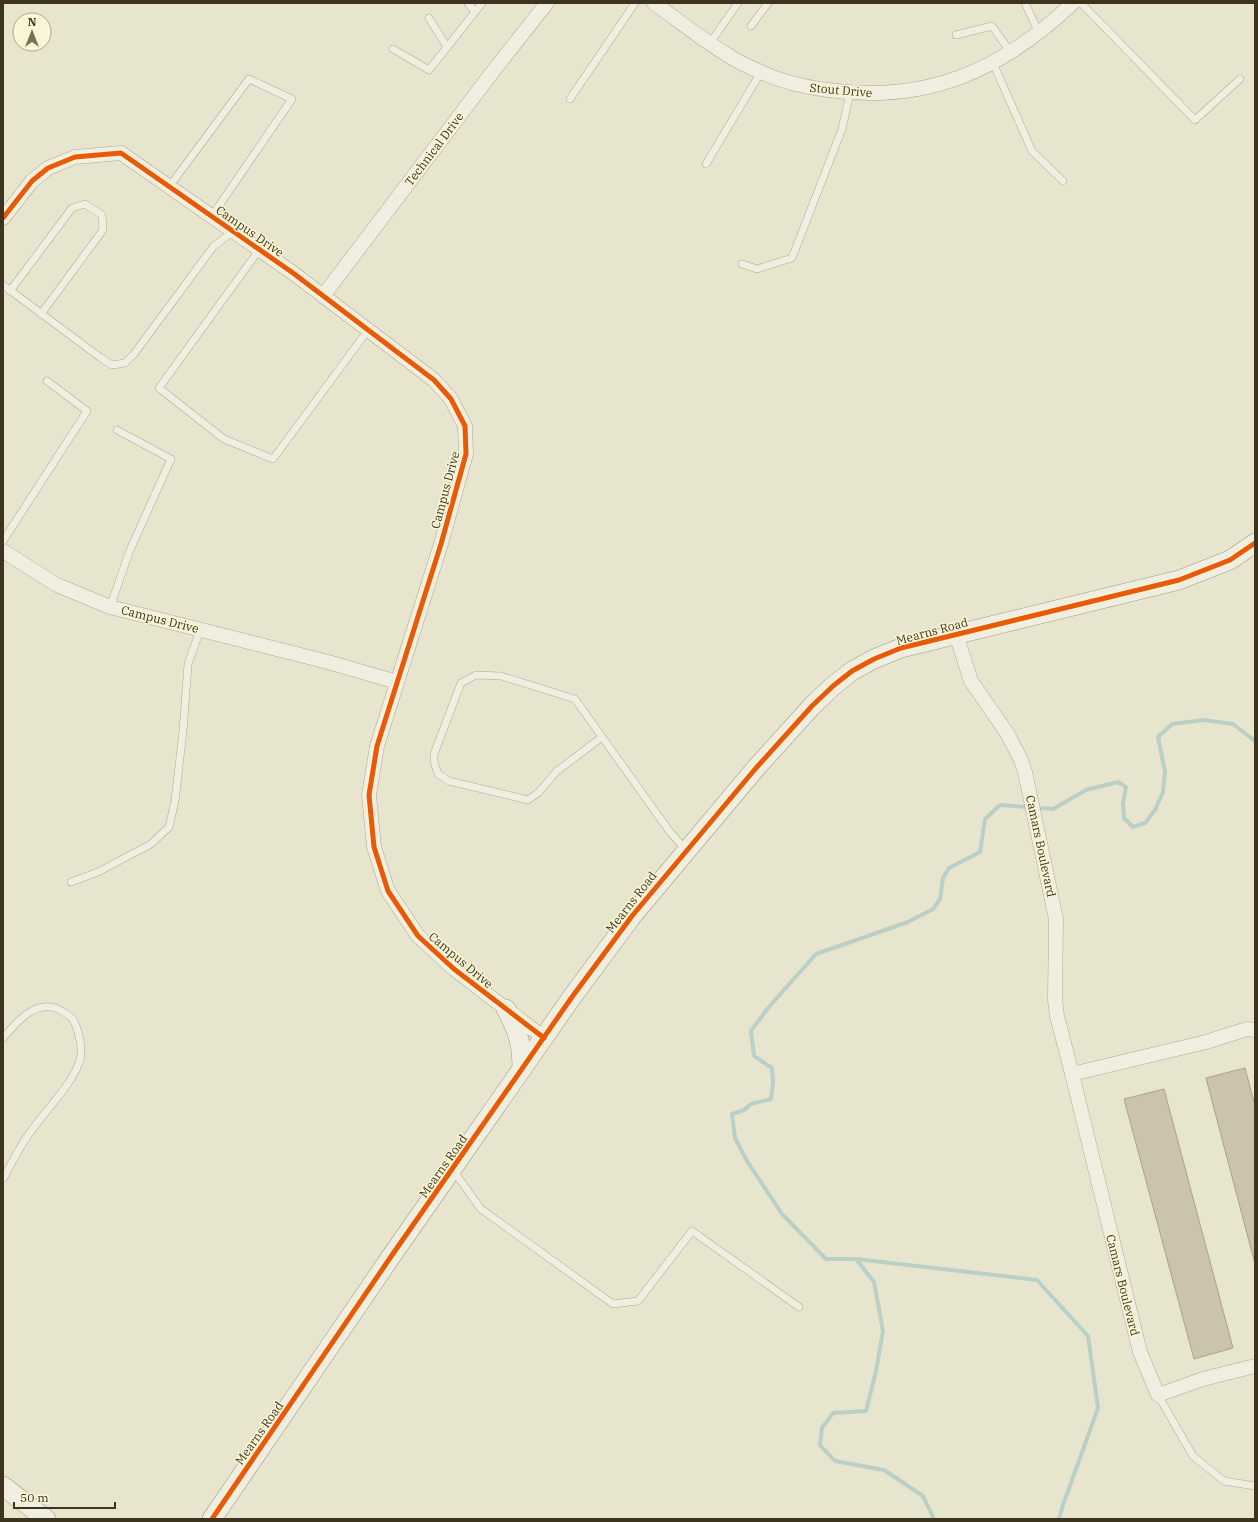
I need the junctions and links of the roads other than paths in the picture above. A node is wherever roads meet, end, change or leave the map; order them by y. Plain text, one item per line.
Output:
1 (468, 3) edge
2 (482, 3) edge
3 (547, 3) edge
4 (635, 3) edge
5 (654, 3) edge
6 (738, 3) edge
7 (768, 3) edge
8 (1025, 3) edge
9 (1073, 3) edge
10 (1081, 3) edge
11 (475, 12) junction
12 (429, 18) dead end
13 (751, 26) dead end
14 (1039, 33) junction
15 (956, 35) dead end
16 (710, 43) junction
17 (447, 48) junction
18 (393, 49) dead end
19 (1011, 53) junction
20 (993, 63) junction
21 (761, 72) junction
22 (1240, 79) dead end
23 (850, 93) junction
24 (570, 99) dead end
25 (706, 164) dead end
26 (1063, 181) dead end
27 (169, 187) junction
28 (212, 216) junction
29 (3, 218) edge
30 (233, 231) junction
31 (259, 250) junction
32 (742, 264) dead end
33 (3, 285) edge
34 (10, 291) junction
35 (323, 296) junction
36 (41, 314) junction
37 (368, 330) junction
38 (47, 381) dead end
39 (117, 430) dead end
40 (3, 541) edge
41 (1255, 543) edge
42 (3, 551) edge
43 (110, 607) junction
44 (200, 630) junction
45 (956, 634) junction
46 (397, 682) junction
47 (602, 737) junction
48 (686, 850) junction
49 (71, 882) dead end
50 (506, 1009) junction
51 (1255, 1030) edge
52 (3, 1038) edge
53 (544, 1038) junction
54 (522, 1069) junction
55 (1072, 1074) junction
56 (453, 1170) junction
57 (3, 1179) edge
58 (799, 1307) dead end
59 (1255, 1366) edge
60 (1158, 1395) junction
61 (3, 1486) edge
62 (1255, 1486) edge
63 (46, 1519) edge
64 (212, 1519) edge

1 - 11 lane
2 - 11 lane
3 - 35 street, Technical Drive
4 - 24 lane
5 - 16 street, Stout Drive
6 - 16 lane
7 - 13 lane
8 - 14 lane
9 - 14 street, Stout Drive
10 - 22 lane
11 - 17 lane
12 - 17 lane
14 - 19 street, Stout Drive
15 - 19 lane
16 - 21 street, Stout Drive
17 - 18 lane
19 - 20 street, Stout Drive
20 - 23 street, Stout Drive
20 - 26 lane
21 - 23 street, Stout Drive
21 - 25 lane
23 - 32 lane
27 - 28 street, Campus Drive
27 - 28 lane
27 - 29 street, Campus Drive
28 - 30 street, Campus Drive
30 - 31 street, Campus Drive
30 - 36 lane
31 - 35 street, Campus Drive
31 - 37 lane
33 - 34 lane
34 - 36 lane
34 - 36 lane
35 - 37 street, Campus Drive
37 - 46 street, Campus Drive
38 - 40 lane
39 - 43 lane
41 - 45 street, Mearns Road
42 - 43 street, Campus Drive
43 - 44 street, Campus Drive
44 - 46 street, Campus Drive
44 - 49 lane
45 - 48 street, Mearns Road
45 - 55 street, Camars Boulevard
46 - 50 street, Campus Drive
47 - 47 lane
47 - 48 lane
48 - 53 street, Mearns Road
50 - 53 street, Campus Drive
50 - 54 street
51 - 55 street
52 - 57 lane
53 - 54 street, Mearns Road
54 - 56 street, Mearns Road
55 - 60 street, Camars Boulevard
56 - 58 lane
56 - 64 street, Mearns Road
59 - 60 street
60 - 62 lane
61 - 63 street

